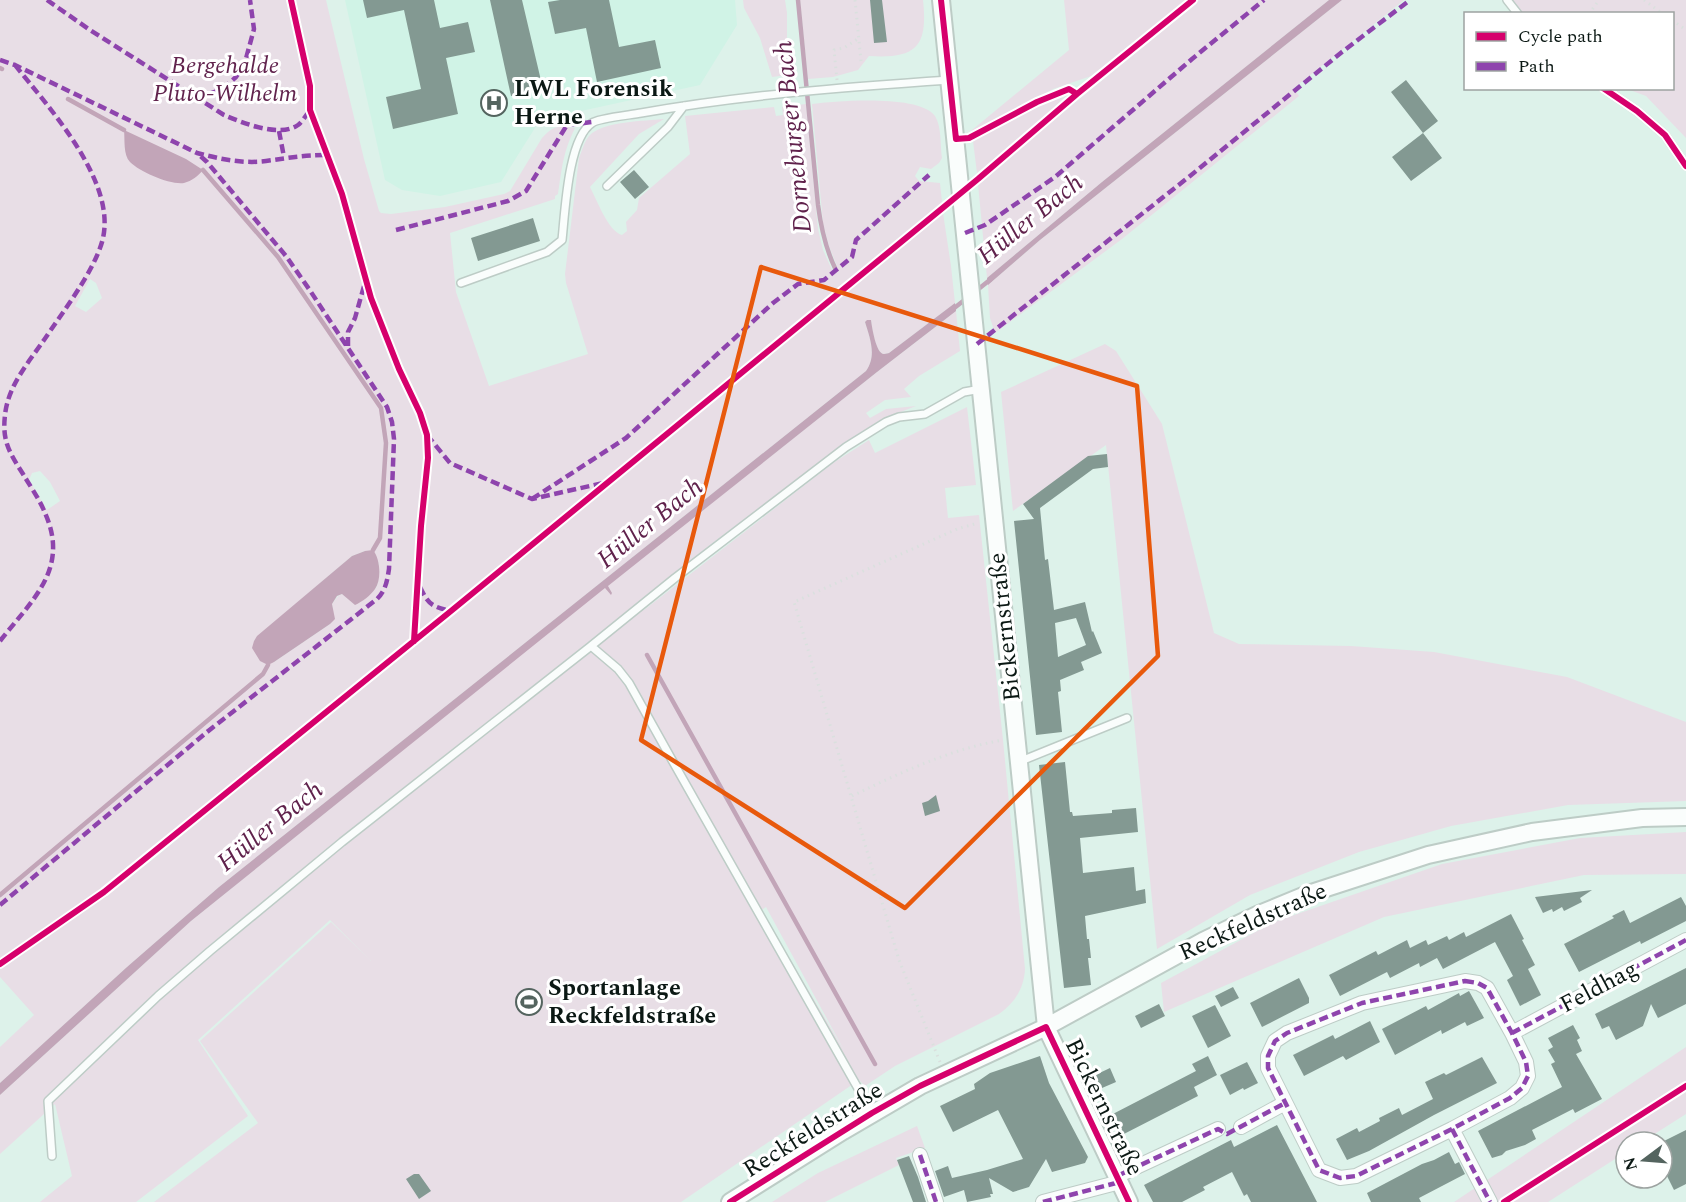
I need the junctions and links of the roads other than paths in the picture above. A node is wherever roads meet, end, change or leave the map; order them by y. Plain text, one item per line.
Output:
1 (942, 0) edge
2 (1507, 0) edge
3 (1516, 12) edge
4 (950, 80) junction
5 (1606, 90) edge
6 (684, 106) junction
7 (1686, 166) edge
8 (607, 186) dead end
9 (461, 283) dead end
10 (981, 389) junction
11 (591, 646) junction
12 (1127, 718) dead end
13 (1019, 762) junction
14 (1686, 817) edge
15 (1686, 940) edge
16 (1046, 1027) junction
17 (1512, 1033) junction
18 (1285, 1103) junction
19 (872, 1113) junction
20 (1241, 1127) dead end
21 (1218, 1129) dead end
22 (1452, 1129) junction
23 (920, 1155) dead end
24 (52, 1156) dead end
25 (1118, 1179) junction
26 (730, 1202) edge
27 (936, 1202) edge
28 (1043, 1202) edge
29 (1130, 1202) edge
30 (1490, 1202) edge

1 - 4 street, Bickernstraße
2 - 3 lane
4 - 6 lane
4 - 10 street, Bickernstraße
5 - 7 lane
6 - 8 lane
6 - 9 lane
10 - 11 lane
10 - 13 street, Bickernstraße
11 - 19 lane
11 - 24 lane
12 - 13 lane
13 - 16 street, Bickernstraße
14 - 16 street, Reckfeldstraße
15 - 17 street, Feldhag
16 - 19 street, Reckfeldstraße
16 - 25 street, Bickernstraße
17 - 18 street
17 - 22 street
18 - 20 street
18 - 22 street
19 - 26 street, Reckfeldstraße
21 - 25 street
22 - 30 street
23 - 27 street
25 - 28 street
25 - 29 street, Bickernstraße

